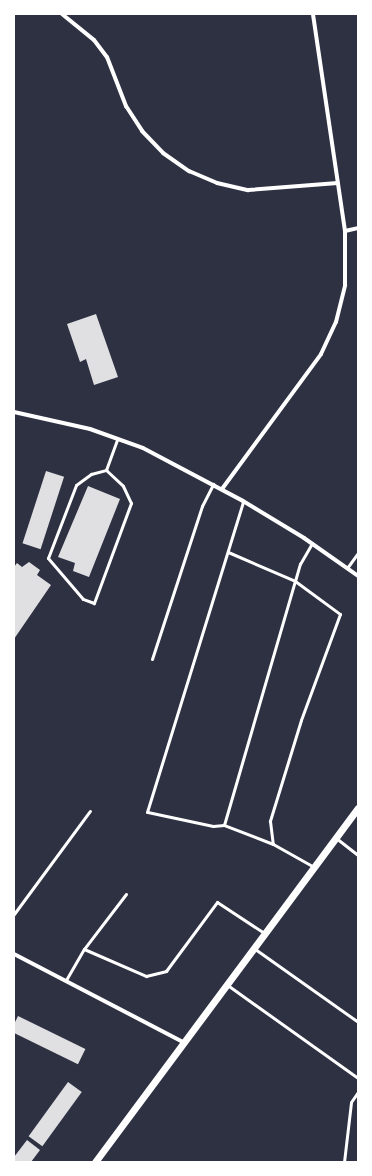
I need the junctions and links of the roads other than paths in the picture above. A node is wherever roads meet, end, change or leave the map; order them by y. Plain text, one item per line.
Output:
1 (62, 14) edge
2 (313, 14) edge
3 (338, 183) junction
4 (358, 228) edge
5 (345, 231) junction
6 (14, 412) edge
7 (117, 439) junction
8 (106, 470) junction
9 (214, 484) junction
10 (222, 489) junction
11 (243, 501) junction
12 (312, 543) junction
13 (228, 552) junction
14 (358, 553) edge
15 (347, 568) junction
16 (358, 576) edge
17 (295, 581) junction
18 (152, 659) dead end
19 (358, 808) edge
20 (90, 811) dead end
21 (224, 825) junction
22 (336, 838) junction
23 (274, 844) junction
24 (358, 855) edge
25 (314, 867) junction
26 (126, 894) dead end
27 (14, 914) edge
28 (264, 933) junction
29 (253, 948) junction
30 (84, 949) junction
31 (14, 954) edge
32 (66, 980) junction
33 (226, 984) junction
34 (358, 1021) edge
35 (183, 1042) junction
36 (358, 1078) edge
37 (358, 1092) edge
38 (94, 1162) edge
39 (344, 1162) edge

1 - 3 street
2 - 3 street
3 - 5 street
4 - 5 street
5 - 10 street
6 - 7 street
7 - 8 lane
7 - 9 street
8 - 8 lane
9 - 10 street
9 - 18 lane
10 - 11 street
11 - 12 street
11 - 13 lane
12 - 15 street
12 - 17 lane
13 - 17 lane
13 - 21 lane
14 - 15 lane
15 - 16 street
17 - 21 lane
17 - 23 lane
19 - 22 street
20 - 27 lane
21 - 23 lane
22 - 24 lane
22 - 25 street
23 - 25 lane
25 - 28 street
26 - 30 lane
28 - 29 street
28 - 30 lane
29 - 33 street
29 - 34 lane
30 - 32 lane
31 - 32 street
32 - 35 street
33 - 35 street
33 - 36 lane
35 - 38 street
37 - 39 lane

